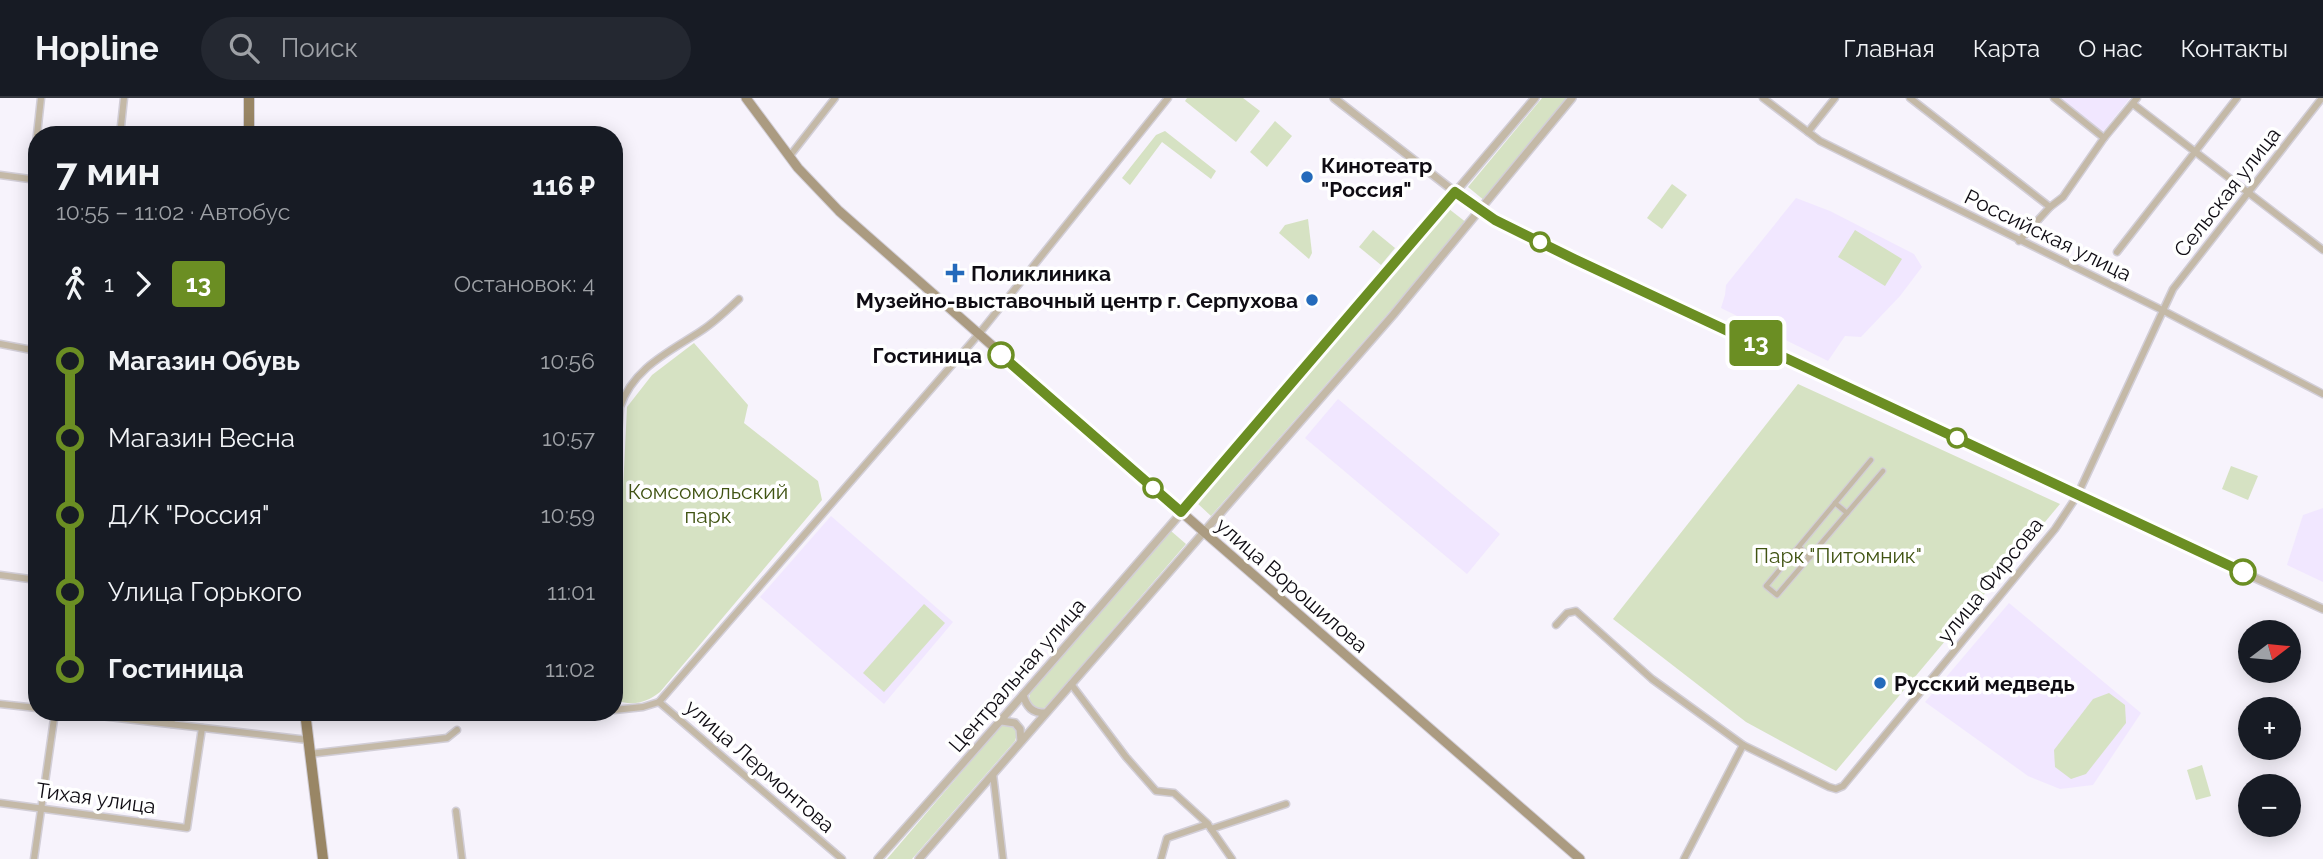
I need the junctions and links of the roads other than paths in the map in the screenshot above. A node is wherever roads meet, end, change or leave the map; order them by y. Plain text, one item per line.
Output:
1 (41, 98) edge
2 (124, 98) edge
3 (249, 98) edge
4 (746, 98) edge
5 (835, 98) edge
6 (1168, 98) edge
7 (1334, 98) edge
8 (1535, 98) edge
9 (1572, 98) edge
10 (1763, 98) edge
11 (1835, 98) edge
12 (1910, 98) edge
13 (2054, 98) edge
14 (2237, 98) edge
15 (2320, 100) edge
16 (2135, 101) edge
17 (39, 126) edge
18 (121, 126) edge
19 (249, 126) edge
20 (1808, 132) junction
21 (2104, 138) junction
22 (2196, 152) junction
23 (789, 157) junction
24 (0, 176) edge
25 (28, 179) edge
26 (1455, 192) junction
27 (2249, 193) junction
28 (2050, 207) junction
29 (1481, 211) junction
30 (2020, 241) junction
31 (2323, 250) edge
32 (2117, 252) dead end
33 (739, 299) dead end
34 (2162, 310) junction
35 (978, 335) junction
36 (0, 344) edge
37 (28, 349) edge
38 (2323, 394) edge
39 (623, 399) edge
40 (1871, 460) dead end
41 (1883, 471) dead end
42 (2077, 496) junction
43 (1835, 503) junction
44 (1181, 512) junction
45 (1847, 513) junction
46 (1203, 531) junction
47 (1799, 547) junction
48 (1810, 557) junction
49 (0, 575) edge
50 (28, 579) edge
51 (2323, 610) edge
52 (1556, 625) dead end
53 (1071, 684) junction
54 (1023, 695) junction
55 (659, 702) junction
56 (0, 704) edge
57 (28, 707) edge
58 (623, 709) edge
59 (1045, 713) junction
60 (54, 721) edge
61 (146, 721) edge
62 (172, 721) edge
63 (306, 721) edge
64 (1002, 721) junction
65 (172, 724) junction
66 (202, 728) junction
67 (457, 730) dead end
68 (308, 740) junction
69 (1021, 741) junction
70 (1743, 745) junction
71 (309, 754) junction
72 (993, 774) junction
73 (0, 803) edge
74 (1286, 804) dead end
75 (42, 808) junction
76 (456, 811) dead end
77 (1210, 827) junction
78 (34, 859) edge
79 (323, 859) edge
80 (462, 859) edge
81 (842, 859) edge
82 (878, 859) edge
83 (919, 859) edge
84 (1003, 859) edge
85 (1161, 859) edge
86 (1232, 859) edge
87 (1580, 859) edge
88 (1684, 859) edge

1 - 17 street
2 - 18 street
3 - 19 main road
4 - 23 main road, улица Ворошилова
5 - 23 street
6 - 35 street
7 - 26 street
8 - 26 street, Центральная улица
9 - 29 street
10 - 20 street, Российская улица
11 - 20 street
12 - 28 street
13 - 21 street
14 - 22 street
15 - 27 street, Сельская улица
16 - 21 street
16 - 22 street
20 - 30 street, Российская улица
21 - 28 street
22 - 27 street
22 - 32 street
23 - 35 main road, улица Ворошилова
24 - 25 street
26 - 29 street
26 - 44 street, Центральная улица
27 - 31 street
27 - 34 street, Сельская улица
28 - 30 street
29 - 42 street
29 - 46 street
30 - 34 street, Российская улица
33 - 39 street
34 - 38 street, Российская улица
34 - 42 street, улица Фирсова
35 - 44 main road, улица Ворошилова
35 - 55 street
36 - 37 street
40 - 43 street
41 - 45 street
42 - 51 street
42 - 70 street, улица Фирсова
43 - 45 street
43 - 47 street
44 - 46 main road, улица Ворошилова
44 - 54 street, Центральная улица
45 - 48 street
46 - 53 street
46 - 87 main road, улица Ворошилова
47 - 48 street
47 - 48 street
49 - 50 street
52 - 70 street, улица Фирсова
53 - 59 street
53 - 77 street
54 - 59 street
54 - 64 street, Центральная улица
55 - 58 street, улица Лермонтова
55 - 81 street, улица Лермонтова
56 - 57 street
59 - 69 street
60 - 75 street
61 - 65 street
62 - 65 street
63 - 68 main road
64 - 69 street
64 - 82 street, Центральная улица
65 - 66 street
66 - 68 street
66 - 75 street, Тихая улица
67 - 71 street
68 - 71 main road
69 - 72 street
70 - 88 street
71 - 79 main road
72 - 83 street
72 - 84 street
73 - 75 street, Тихая улица
74 - 77 street
75 - 78 street
76 - 80 street
77 - 85 street
77 - 86 street

